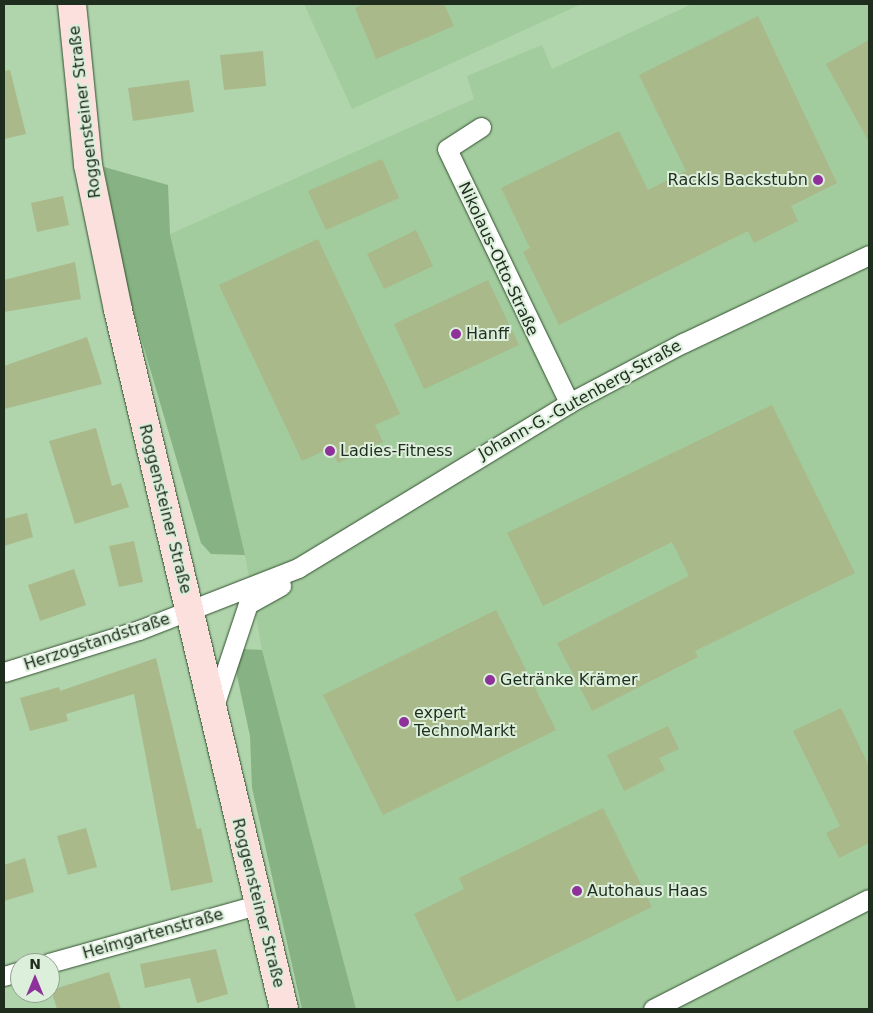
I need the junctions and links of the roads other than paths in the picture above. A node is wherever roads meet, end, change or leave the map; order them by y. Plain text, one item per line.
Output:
1 (72, 4) edge
2 (481, 128) dead end
3 (869, 255) edge
4 (569, 404) junction
5 (298, 568) junction
6 (190, 612) junction
7 (4, 672) edge
8 (213, 710) junction
9 (869, 899) edge
10 (257, 905) junction
11 (60, 960) edge
12 (284, 1009) edge
13 (653, 1009) edge

1 - 6 main road, Roggensteiner Straße
2 - 4 street, Nikolaus-Otto-Straße
3 - 4 street, Johann-G.-Gutenberg-Straße
4 - 5 street, Johann-G.-Gutenberg-Straße
5 - 6 street, Johann-G.-Gutenberg-Straße
5 - 8 street
6 - 7 street, Herzogstandstraße
6 - 8 main road, Roggensteiner Straße
8 - 10 main road, Roggensteiner Straße
9 - 13 street
10 - 11 street, Heimgartenstraße
10 - 12 main road, Roggensteiner Straße

